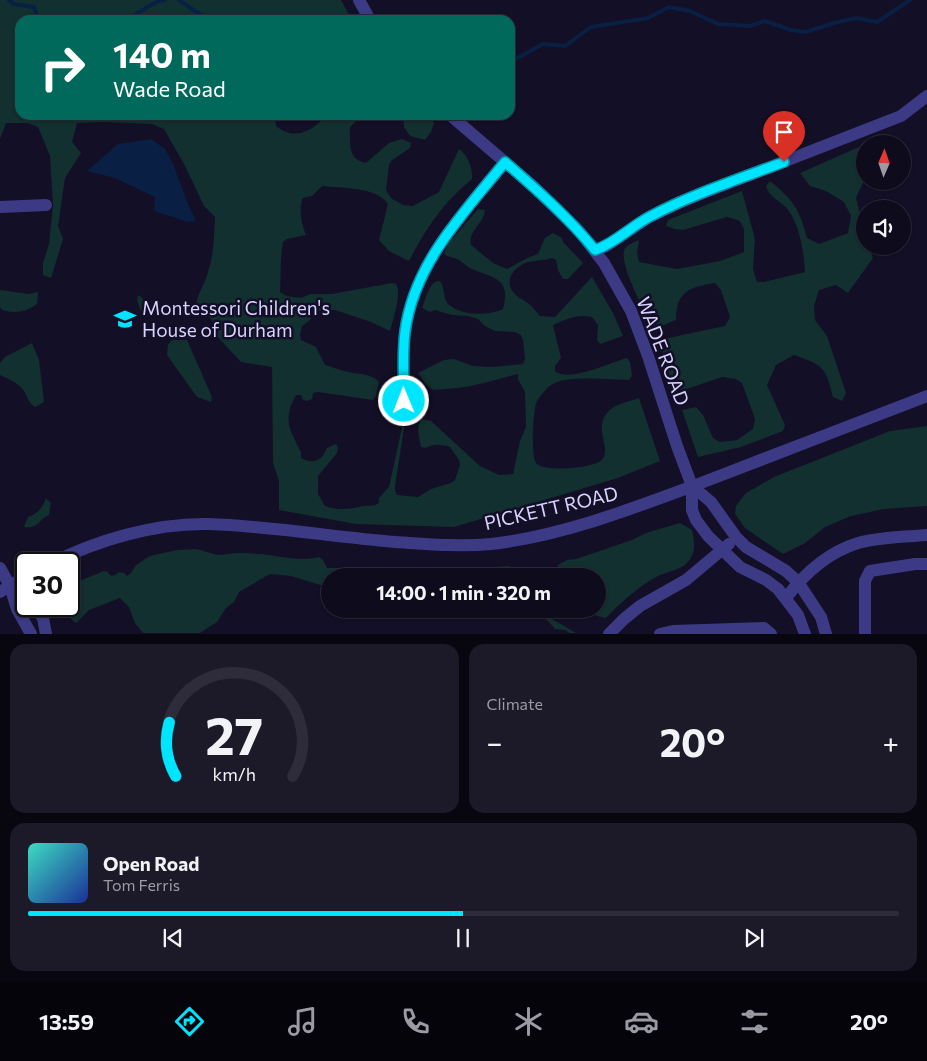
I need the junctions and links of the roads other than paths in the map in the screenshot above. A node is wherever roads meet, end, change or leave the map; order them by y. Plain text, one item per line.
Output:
1 (359, 0) edge
2 (367, 15) edge
3 (927, 96) edge
4 (456, 120) edge
5 (505, 162) junction
6 (46, 205) dead end
7 (0, 208) edge
8 (595, 250) junction
9 (927, 396) edge
10 (404, 401) dead end
11 (692, 486) junction
12 (927, 535) edge
13 (736, 537) junction
14 (723, 550) junction
15 (76, 552) edge
16 (927, 564) edge
17 (0, 568) edge
18 (798, 582) junction
19 (5, 589) edge
20 (786, 598) junction
21 (43, 618) joint
22 (29, 630) edge
23 (46, 634) edge
24 (609, 634) edge
25 (660, 634) edge
26 (771, 634) edge
27 (805, 634) edge
28 (826, 634) edge
29 (865, 634) edge

1 - 2 street
3 - 8 street
4 - 5 street, WADE ROAD
5 - 8 street, WADE ROAD
5 - 10 street
6 - 7 street
8 - 11 street, WADE ROAD
9 - 11 street, PICKETT ROAD
11 - 13 street
11 - 14 street
11 - 15 street, PICKETT ROAD
12 - 18 street
13 - 14 street
13 - 18 street
14 - 20 street
14 - 24 street
16 - 29 street
17 - 19 street
18 - 20 street
18 - 28 street
19 - 22 street
20 - 27 street
21 - 22 street
21 - 23 street
25 - 26 street

